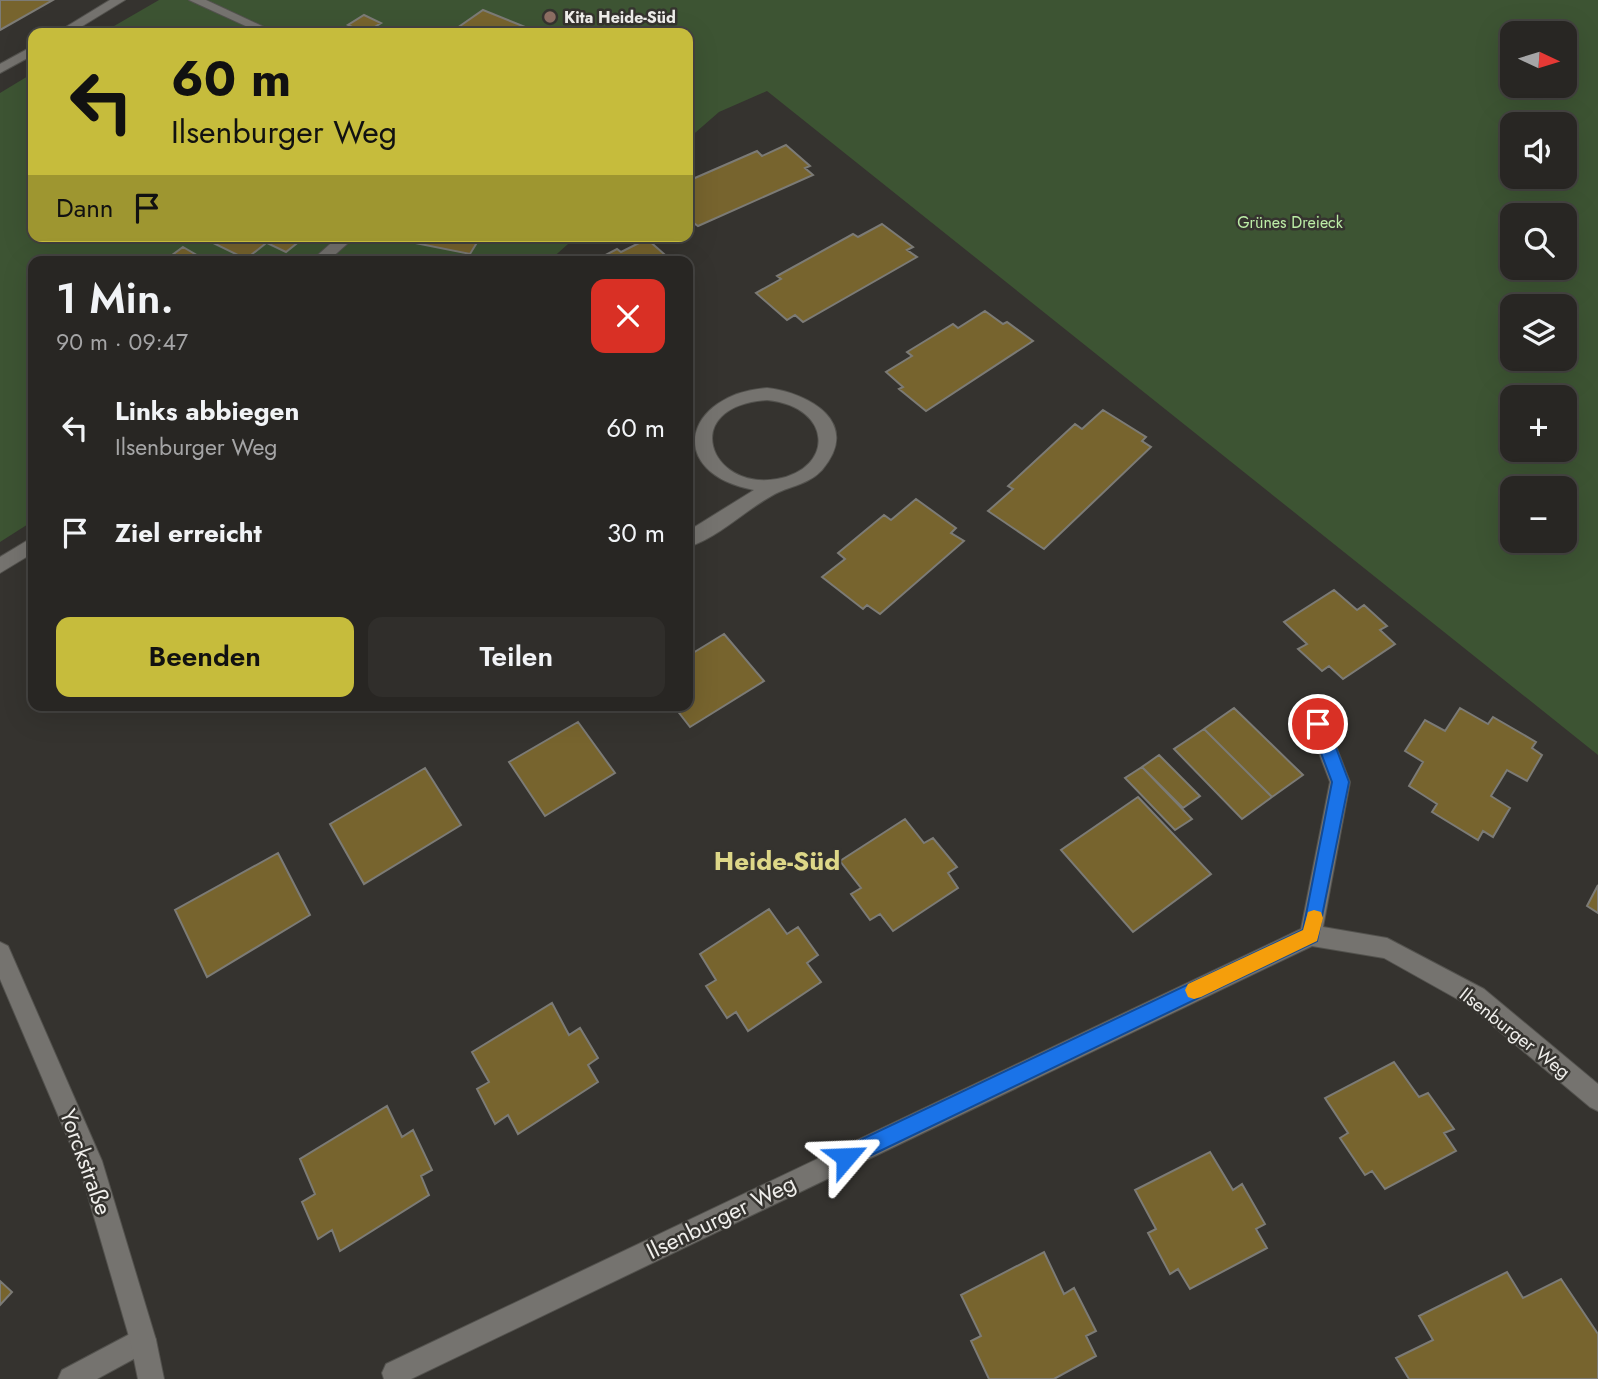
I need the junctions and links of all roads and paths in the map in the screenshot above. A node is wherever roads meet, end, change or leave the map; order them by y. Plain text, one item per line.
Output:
1 (119, 0) edge
2 (195, 0) edge
3 (71, 28) edge
4 (259, 28) edge
5 (28, 53) edge
6 (0, 69) edge
7 (342, 242) edge
8 (324, 256) edge
9 (774, 486) junction
10 (693, 537) edge
11 (28, 547) edge
12 (0, 565) edge
13 (1318, 724) dead end
14 (1311, 935) junction
15 (0, 953) edge
16 (1598, 1099) edge
17 (143, 1340) junction
18 (395, 1373) dead end
19 (71, 1379) edge
20 (151, 1379) edge

1 - 3 street
2 - 4 street
5 - 6 street
7 - 8 street
9 - 9 street
9 - 10 street
11 - 12 street
13 - 14 street
14 - 16 street, Ilsenburger Weg
14 - 18 street, Ilsenburger Weg
15 - 17 street, Yorckstraße
17 - 19 street
17 - 20 street, Yorckstraße

